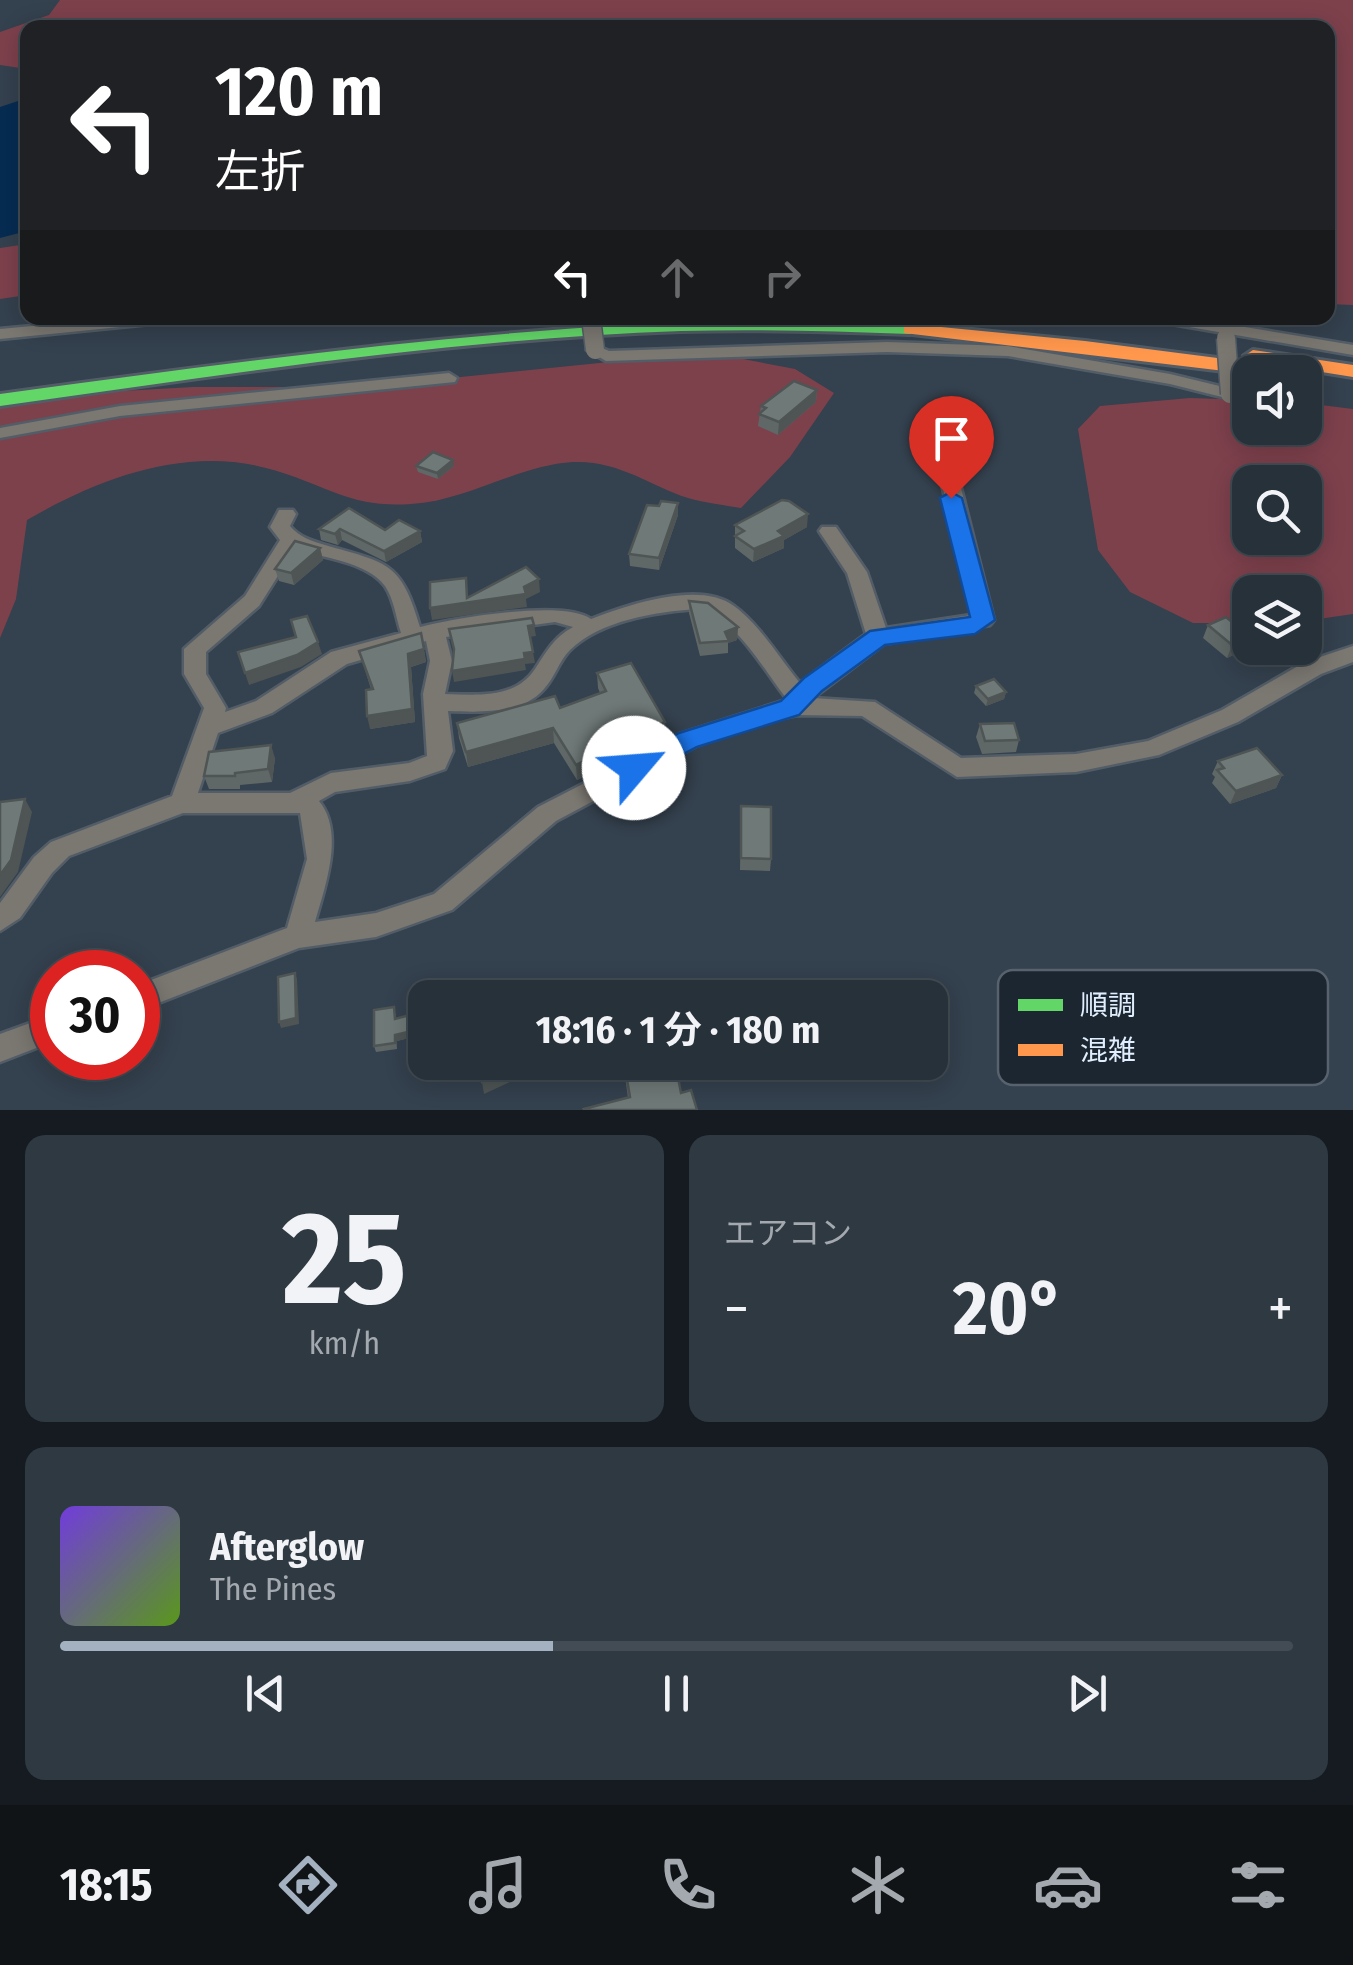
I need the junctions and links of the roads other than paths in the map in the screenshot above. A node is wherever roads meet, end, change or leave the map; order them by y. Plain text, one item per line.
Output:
1 (90, 325) edge
2 (497, 325) edge
3 (592, 325) edge
4 (1028, 325) edge
5 (1192, 325) edge
6 (0, 334) edge
7 (1225, 334) junction
8 (1353, 350) edge
9 (238, 361) junction
10 (1232, 366) edge
11 (1353, 372) edge
12 (0, 377) edge
13 (449, 378) dead end
14 (1322, 379) edge
15 (1353, 384) edge
16 (0, 386) edge
17 (0, 400) edge
18 (0, 413) edge
19 (0, 434) edge
20 (950, 480) dead end
21 (286, 514) dead end
22 (830, 531) dead end
23 (290, 540) junction
24 (587, 627) junction
25 (423, 633) junction
26 (878, 638) junction
27 (1353, 654) edge
28 (434, 703) junction
29 (794, 703) junction
30 (209, 727) junction
31 (295, 802) junction
32 (182, 803) junction
33 (0, 919) edge
34 (298, 936) junction
35 (160, 989) edge
36 (30, 1037) edge
37 (0, 1048) edge

1 - 6 street
2 - 9 highway
3 - 7 street, bridge
4 - 11 highway
5 - 7 street
7 - 8 street
9 - 10 highway
9 - 12 highway
9 - 16 highway
9 - 17 highway
9 - 18 highway
13 - 19 street
14 - 15 highway
20 - 26 street
21 - 23 street
22 - 26 street
23 - 25 street
23 - 30 street
24 - 25 street
24 - 28 street
24 - 29 street
25 - 28 street
25 - 30 street
26 - 29 street
27 - 29 street
28 - 31 street
29 - 34 street
30 - 32 street
31 - 32 street
31 - 34 street
32 - 33 street
34 - 35 street
36 - 37 street

